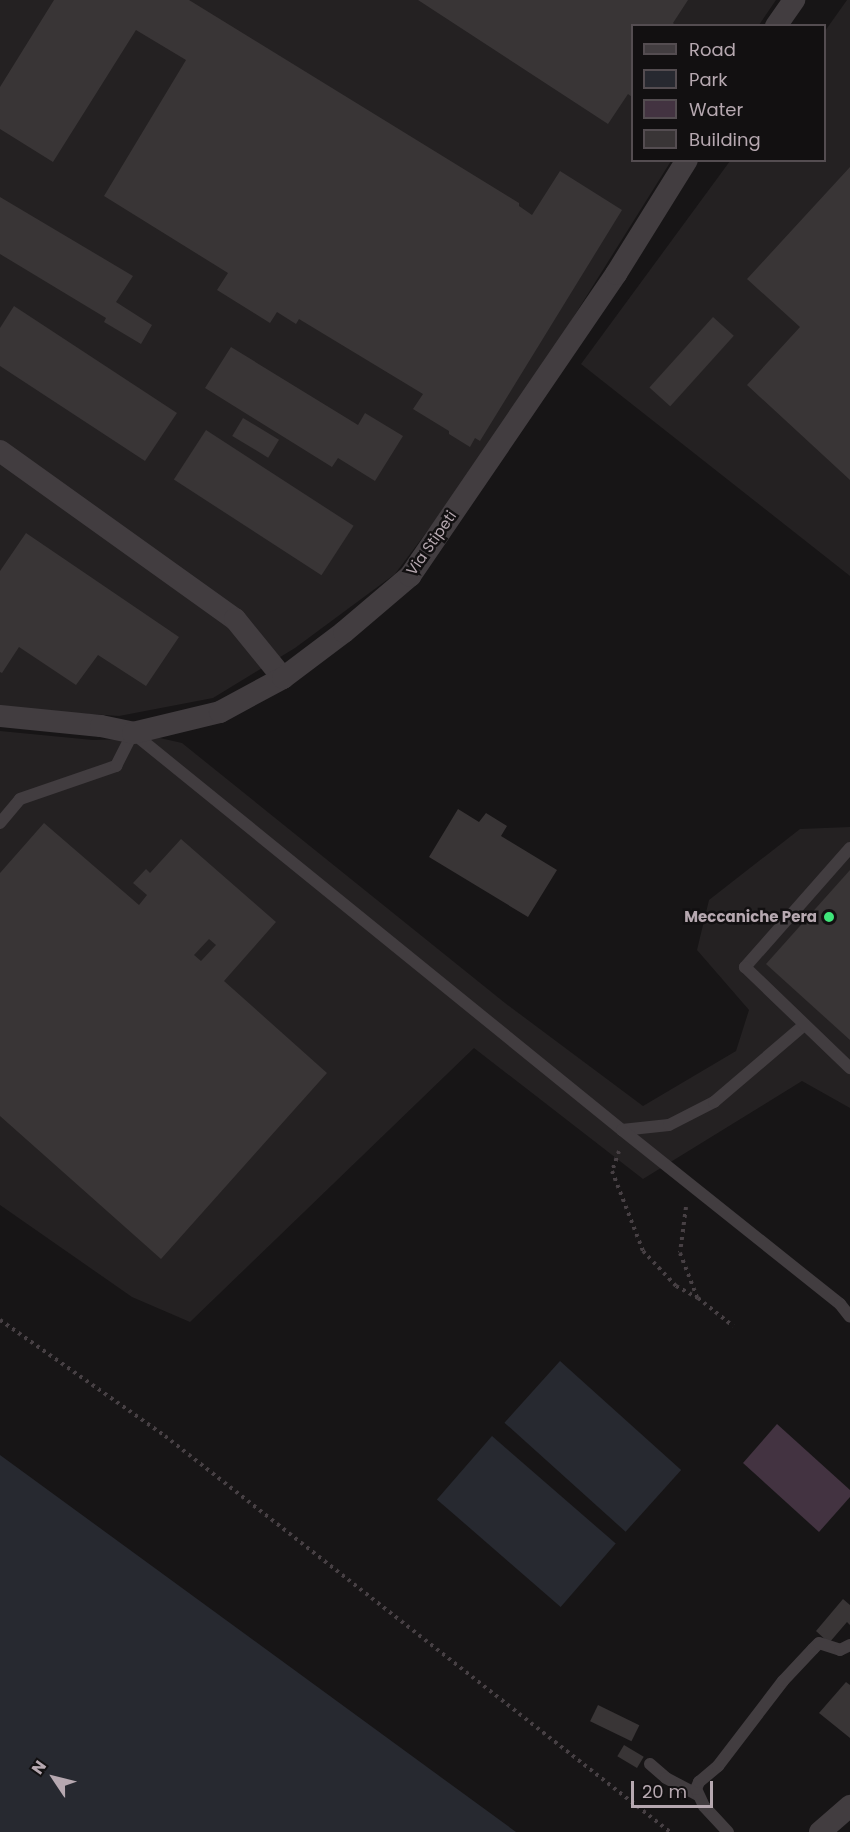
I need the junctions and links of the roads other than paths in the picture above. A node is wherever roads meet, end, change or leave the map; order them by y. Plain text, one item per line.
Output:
1 (794, 0) edge
2 (777, 24) edge
3 (686, 162) edge
4 (0, 451) edge
5 (284, 678) junction
6 (0, 716) edge
7 (133, 733) junction
8 (0, 823) edge
9 (850, 848) edge
10 (804, 1025) junction
11 (850, 1068) edge
12 (624, 1132) junction
13 (850, 1317) edge
14 (850, 1645) edge
15 (650, 1764) dead end
16 (698, 1795) junction
17 (850, 1806) edge
18 (728, 1832) edge
19 (820, 1832) edge

1 - 2 street
3 - 5 street, Via Stipeti
4 - 5 street
5 - 7 street, Via Stipeti
6 - 7 street, Via Stipeti
7 - 8 lane
7 - 12 lane
9 - 10 lane
10 - 11 lane
10 - 12 lane
12 - 13 lane
14 - 16 lane
15 - 16 lane
16 - 18 lane
17 - 19 street

